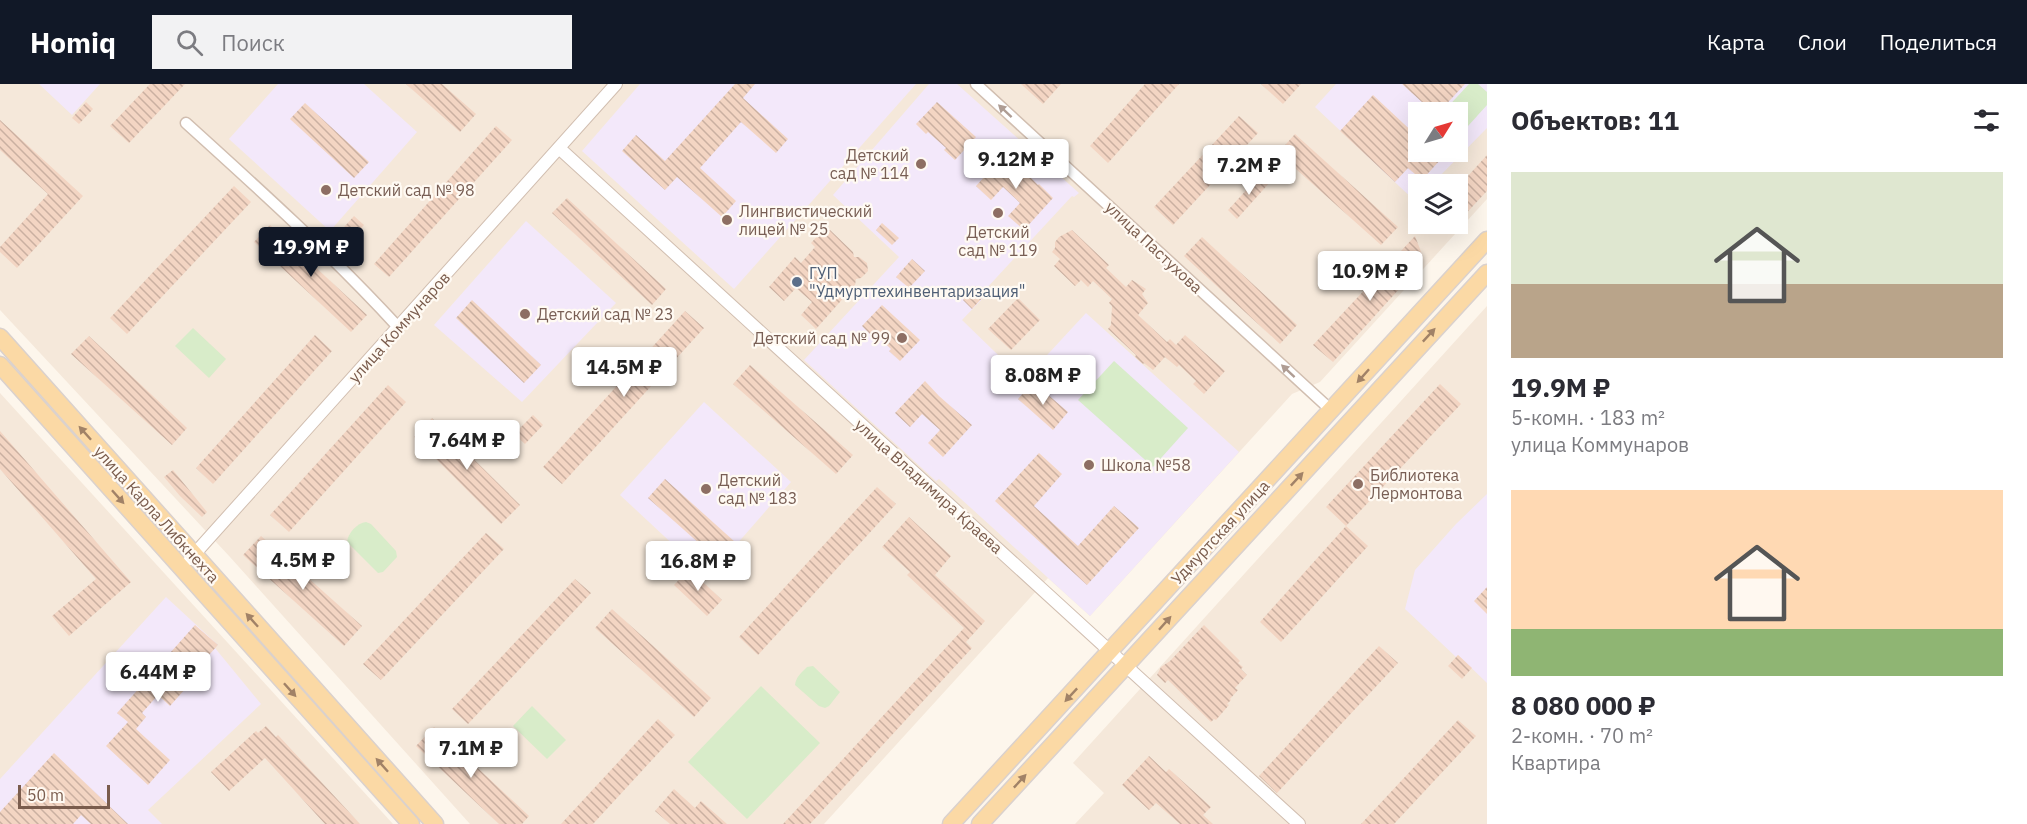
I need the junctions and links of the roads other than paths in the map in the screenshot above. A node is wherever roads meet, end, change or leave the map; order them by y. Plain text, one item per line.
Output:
1 (616, 84) edge
2 (976, 84) edge
3 (186, 123) dead end
4 (559, 148) junction
5 (1487, 240) edge
6 (1487, 273) edge
7 (398, 327) junction
8 (0, 337) edge
9 (0, 365) edge
10 (1332, 411) junction
11 (194, 555) junction
12 (181, 569) junction
13 (1110, 651) junction
14 (1126, 666) junction
15 (411, 824) edge
16 (435, 824) edge
17 (951, 824) edge
18 (980, 824) edge
19 (1299, 824) edge

1 - 4 street, улица Коммунаров
10 -> 2 street, улица Пастухова
3 - 7 street
4 - 7 street, улица Коммунаров
4 - 13 street, улица Владимира Краева
5 -> 10 main road, Удмуртская улица
14 -> 6 main road, Удмуртская улица
7 - 11 street, улица Коммунаров
11 -> 8 main road, улица Карла Либкнехта
9 -> 12 main road, улица Карла Либкнехта
10 - 13 main road, Удмуртская улица
11 - 12 street, улица Коммунаров
16 -> 11 main road, улица Карла Либкнехта
12 -> 15 main road, улица Карла Либкнехта
13 - 14 street, улица Владимира Краева
13 -> 17 main road, Удмуртская улица
18 -> 14 main road, Удмуртская улица
14 - 19 street, улица Владимира Краева

